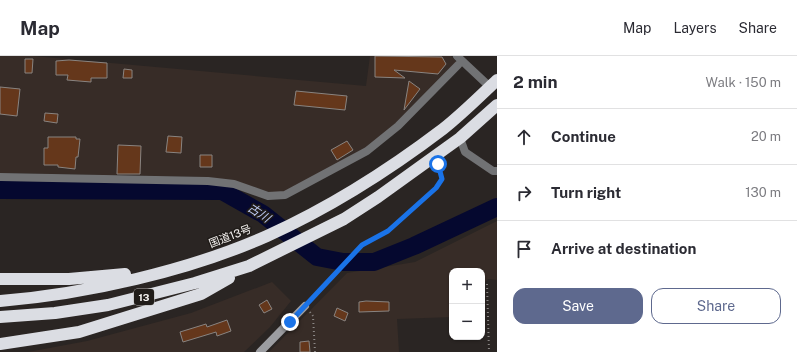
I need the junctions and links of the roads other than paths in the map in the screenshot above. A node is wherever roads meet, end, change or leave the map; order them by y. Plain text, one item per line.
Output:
1 (457, 56) edge
2 (458, 65) dead end
3 (493, 84) edge
4 (497, 105) edge
5 (460, 138) junction
6 (497, 170) edge
7 (0, 177) edge
8 (249, 266) junction
9 (170, 269) junction
10 (0, 279) edge
11 (0, 301) edge
12 (305, 306) road end
13 (0, 317) edge
14 (0, 344) edge
15 (260, 352) edge

1 - 3 street
2 - 7 street
3 - 9 highway, 国道13号 / 13
4 - 5 highway, 13
5 - 6 street
5 - 8 highway, 13
8 - 13 highway, 13
8 - 14 highway, 13
9 - 10 highway, 13
9 - 11 highway, 国道13号 / 13
12 - 15 street

